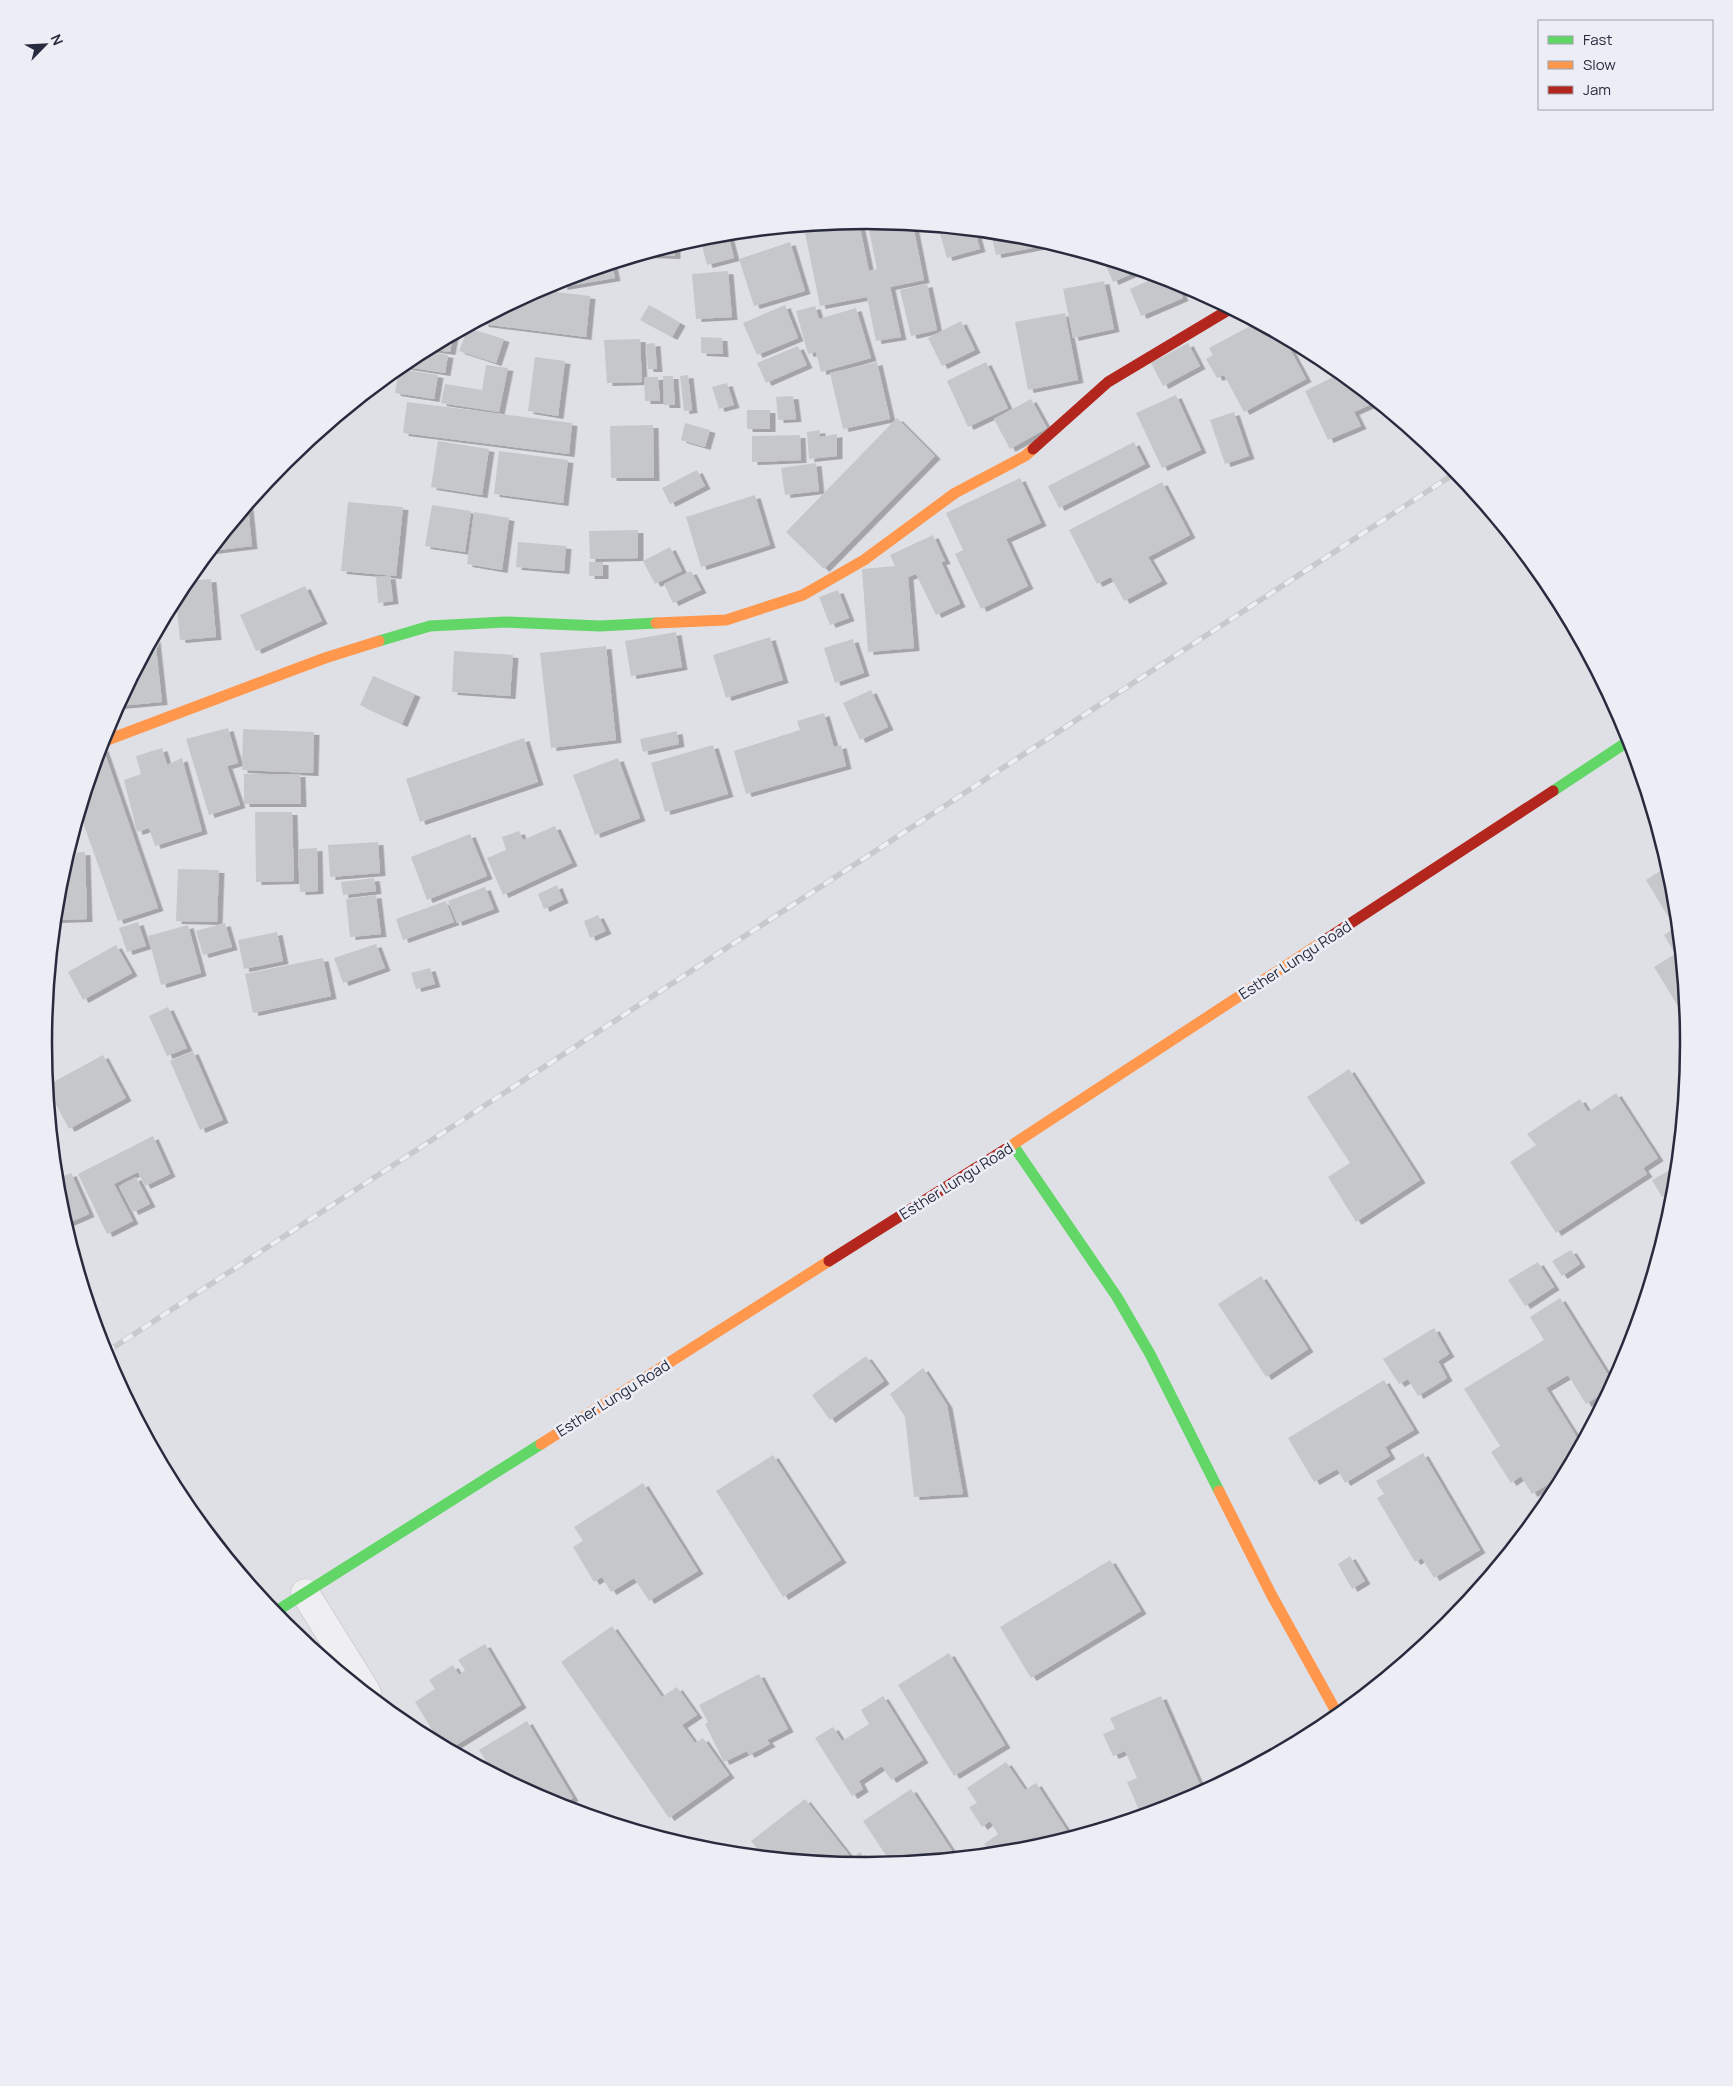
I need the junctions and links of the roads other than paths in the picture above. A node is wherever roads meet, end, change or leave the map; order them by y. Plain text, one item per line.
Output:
1 (1225, 312) edge
2 (111, 738) edge
3 (1624, 744) edge
4 (1014, 1145) junction
5 (305, 1593) junction
6 (281, 1608) edge
7 (359, 1679) edge
8 (1335, 1709) edge

1 - 2 street
3 - 4 street, Esther Lungu Road
4 - 5 street, Esther Lungu Road
4 - 8 street
5 - 6 street, Esther Lungu Road
5 - 7 street

